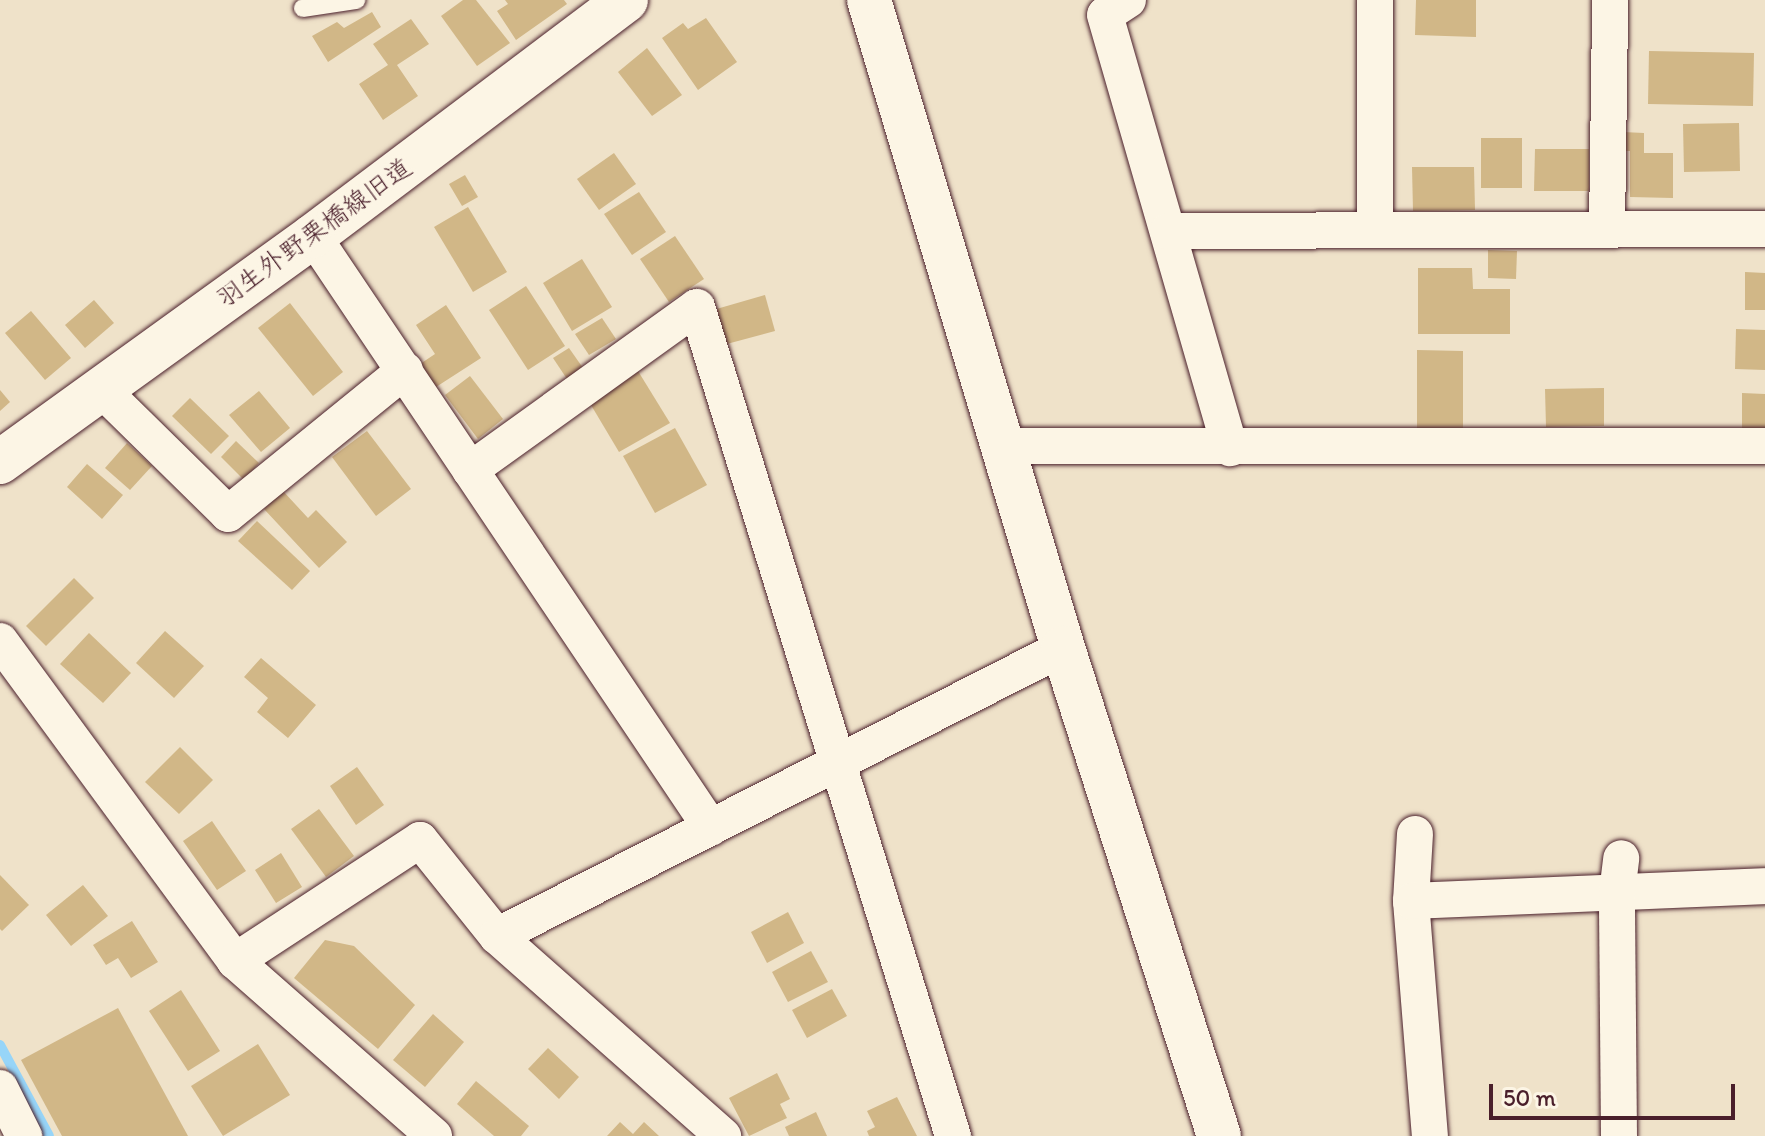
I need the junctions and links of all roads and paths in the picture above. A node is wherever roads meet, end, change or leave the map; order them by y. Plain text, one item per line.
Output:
1 (356, 0) edge
2 (626, 0) edge
3 (869, 0) edge
4 (1128, 0) edge
5 (1375, 0) edge
6 (1610, 0) edge
7 (303, 8) dead end
8 (1607, 229) junction
9 (1765, 229) edge
10 (1375, 230) junction
11 (1168, 231) junction
12 (313, 236) junction
13 (405, 370) junction
14 (101, 389) junction
15 (1003, 446) junction
16 (1765, 446) edge
17 (1230, 448) junction
18 (0, 462) edge
19 (470, 470) junction
20 (0, 641) edge
21 (1063, 648) junction
22 (838, 765) junction
23 (711, 828) junction
24 (1415, 834) dead end
25 (1619, 875) junction
26 (1765, 886) edge
27 (1411, 901) junction
28 (497, 936) junction
29 (235, 961) junction
30 (0, 1088) edge
31 (24, 1136) edge
32 (434, 1136) edge
33 (723, 1136) edge
34 (953, 1136) edge
35 (1219, 1136) edge
36 (1430, 1136) edge
37 (1619, 1136) edge

1 - 7 lane
2 - 12 street, 羽生外野栗橋線旧道
3 - 15 street
4 - 11 street
5 - 10 street
6 - 8 street
8 - 9 street
8 - 10 street
10 - 11 street
11 - 17 street
12 - 13 street
12 - 14 street, 羽生外野栗橋線旧道
13 - 14 street
13 - 19 street
14 - 18 street, 羽生外野栗橋線旧道
15 - 17 street
15 - 21 street
16 - 17 street
19 - 22 street
19 - 23 street
20 - 29 street
21 - 22 street
21 - 35 street
22 - 23 street
22 - 34 street
23 - 28 street
24 - 27 street
25 - 26 street
25 - 27 street
25 - 37 street
27 - 36 street
28 - 29 street
28 - 33 street
29 - 32 street
30 - 31 street

